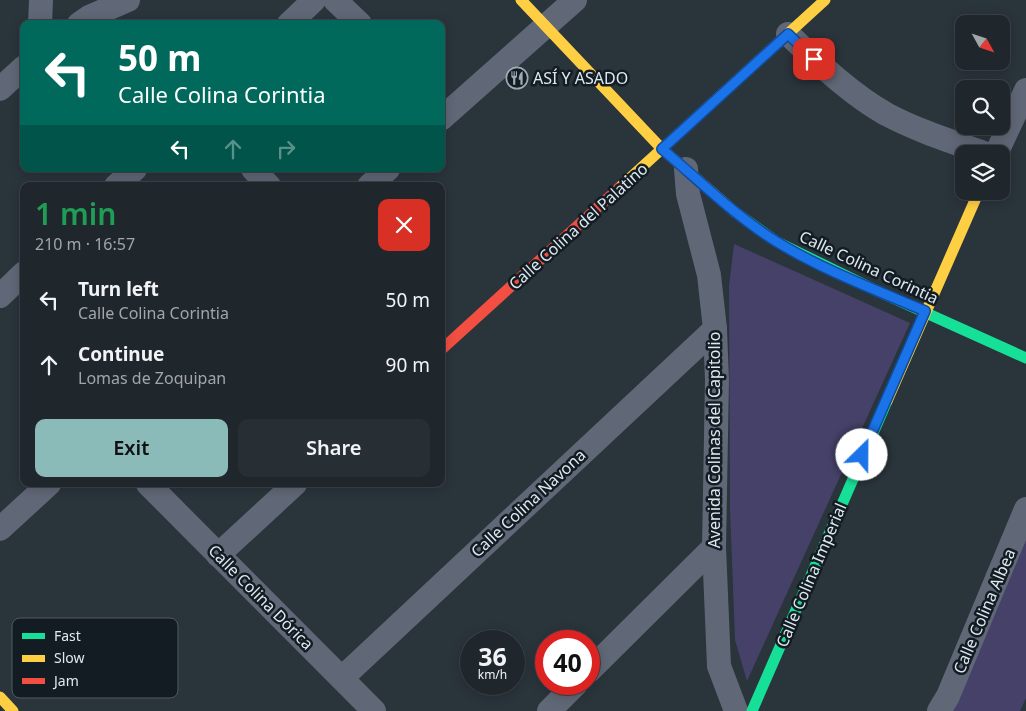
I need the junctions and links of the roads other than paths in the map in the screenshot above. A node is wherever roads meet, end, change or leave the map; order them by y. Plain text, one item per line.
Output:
1 (41, 0) edge
2 (128, 0) edge
3 (314, 0) edge
4 (336, 0) edge
5 (521, 0) edge
6 (575, 0) edge
7 (825, 0) edge
8 (40, 20) edge
9 (85, 20) edge
10 (293, 20) edge
11 (356, 20) edge
12 (547, 26) junction
13 (788, 34) junction
14 (20, 72) edge
15 (0, 89) edge
16 (1026, 90) edge
17 (445, 110) edge
18 (962, 145) edge
19 (1000, 145) edge
20 (662, 149) junction
21 (686, 169) junction
22 (132, 172) edge
23 (256, 172) edge
24 (385, 172) edge
25 (120, 182) edge
26 (265, 182) edge
27 (373, 182) edge
28 (975, 200) edge
29 (20, 277) edge
30 (0, 296) edge
31 (925, 311) junction
32 (714, 329) junction
33 (445, 346) edge
34 (1026, 358) edge
35 (46, 487) edge
36 (151, 487) edge
37 (292, 487) edge
38 (1026, 509) edge
39 (0, 529) edge
40 (714, 547) junction
41 (218, 555) junction
42 (600, 660) edge
43 (342, 678) junction
44 (565, 695) edge
45 (0, 698) edge
46 (13, 711) edge
47 (374, 711) edge
48 (549, 711) edge
49 (736, 711) edge
50 (752, 711) edge
51 (939, 711) edge

1 - 8 street
2 - 9 street
3 - 10 street
4 - 11 street
5 - 12 street, Calle Colina Corintia
6 - 12 street
7 - 13 street, Calle Colina del Palatino
12 - 17 street
12 - 20 street, Calle Colina Corintia
13 - 18 street
13 - 20 street, Calle Colina del Palatino
14 - 15 street
16 - 19 street
20 - 21 street, Calle Colina Corintia
20 - 33 street, Calle Colina del Palatino
21 - 31 street, Calle Colina Corintia
21 - 32 street, Avenida Colinas del Capitolio
22 - 25 street
23 - 26 street
24 - 27 street
28 - 31 street, Calle Colina Imperial
29 - 30 street
31 - 34 street, Calle Colina Corintia
31 - 50 street, Calle Colina Imperial
32 - 40 street, Avenida Colinas del Capitolio
32 - 43 street, Calle Colina Navona
35 - 39 street
36 - 41 street, Calle Colina Dórica
37 - 41 street
38 - 51 street, Calle Colina Albea
40 - 42 street
40 - 49 street, Avenida Colinas del Capitolio
41 - 43 street, Calle Colina Dórica
43 - 47 street, Calle Colina Dórica
44 - 48 street
45 - 46 street

